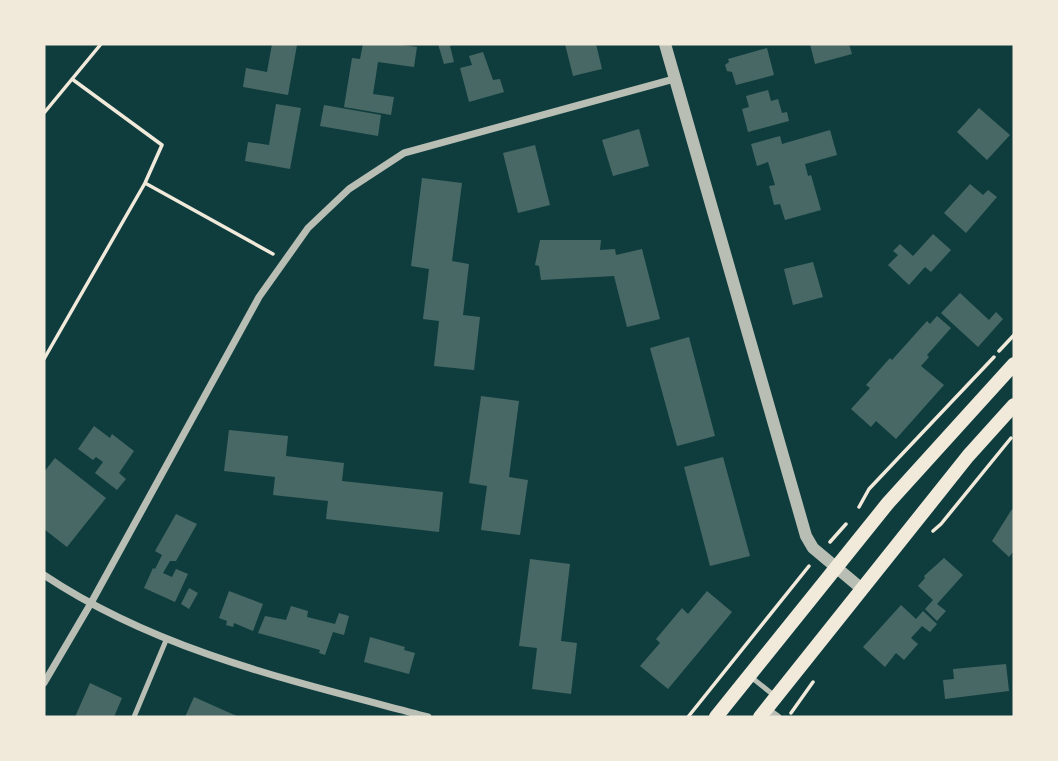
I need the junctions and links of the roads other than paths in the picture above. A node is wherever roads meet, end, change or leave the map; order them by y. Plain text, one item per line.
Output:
1 (665, 44) edge
2 (674, 79) junction
3 (1014, 364) edge
4 (1014, 405) edge
5 (836, 567) junction
6 (44, 575) edge
7 (862, 589) junction
8 (91, 603) junction
9 (167, 638) junction
10 (750, 675) junction
11 (44, 682) edge
12 (770, 710) edge
13 (134, 717) edge
14 (428, 717) edge
15 (716, 717) edge

1 - 2 street
2 - 5 street
2 - 8 street
3 - 5 main road
4 - 7 main road
5 - 7 street
5 - 10 main road
6 - 8 street
7 - 12 main road
8 - 9 street
8 - 11 street
9 - 13 lane
9 - 14 street
10 - 12 lane
10 - 15 main road

